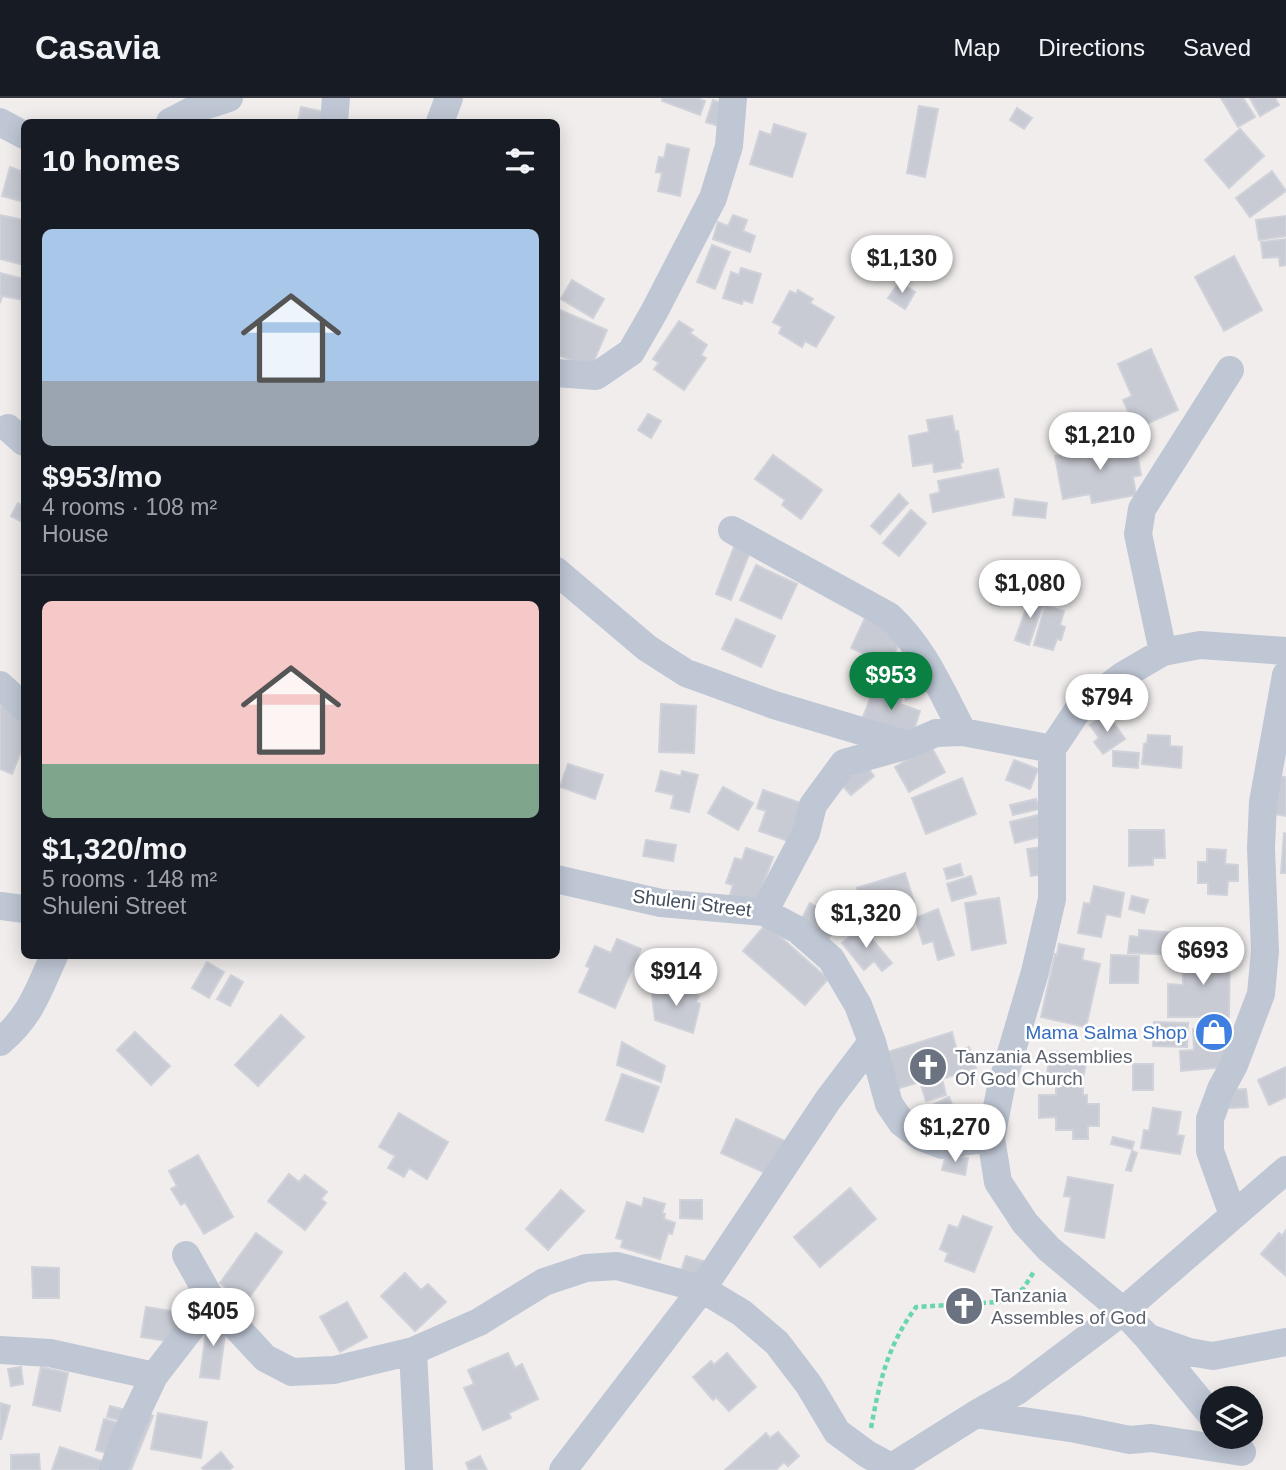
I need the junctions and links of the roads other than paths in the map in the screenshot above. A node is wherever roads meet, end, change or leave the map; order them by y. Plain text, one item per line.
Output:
1 (229, 98) edge
2 (336, 98) edge
3 (449, 98) edge
4 (733, 98) edge
5 (176, 119) edge
6 (334, 119) edge
7 (441, 119) edge
8 (0, 122) edge
9 (21, 133) edge
10 (1230, 370) dead end
11 (560, 373) edge
12 (732, 530) dead end
13 (560, 574) edge
14 (1286, 651) edge
15 (1163, 652) junction
16 (1286, 674) edge
17 (0, 685) edge
18 (21, 704) edge
19 (963, 732) junction
20 (908, 745) junction
21 (1052, 749) junction
22 (560, 880) edge
23 (0, 906) edge
24 (21, 909) edge
25 (764, 912) junction
26 (53, 959) edge
27 (0, 1042) edge
28 (872, 1042) junction
29 (991, 1138) junction
30 (1286, 1170) edge
31 (1233, 1215) junction
32 (186, 1255) dead end
33 (702, 1289) junction
34 (212, 1301) junction
35 (1123, 1311) junction
36 (1148, 1338) junction
37 (1286, 1342) edge
38 (0, 1350) edge
39 (413, 1351) junction
40 (154, 1376) junction
41 (1200, 1401) edge
42 (976, 1414) junction
43 (1241, 1453) edge
44 (882, 1463) edge
45 (113, 1470) edge
46 (419, 1470) edge
47 (563, 1470) edge

1 - 5 street
2 - 6 street
3 - 7 street
4 - 11 street
8 - 9 street
10 - 15 street
12 - 19 street
13 - 20 street
14 - 15 street
15 - 21 street
16 - 31 street
17 - 18 street
19 - 20 street
19 - 21 street
20 - 25 street
21 - 29 street
22 - 25 street, Shuleni Street
23 - 24 street
25 - 28 street, Shuleni Street
26 - 27 street
28 - 29 street, Shuleni Street
28 - 33 street
29 - 35 street
30 - 31 street
31 - 35 street
32 - 34 street
33 - 39 street
33 - 44 street
33 - 47 street
34 - 39 street
34 - 40 street
35 - 36 street
35 - 42 street
36 - 37 street
36 - 41 street
38 - 40 street
39 - 46 street
40 - 45 street
42 - 43 street
42 - 44 street

